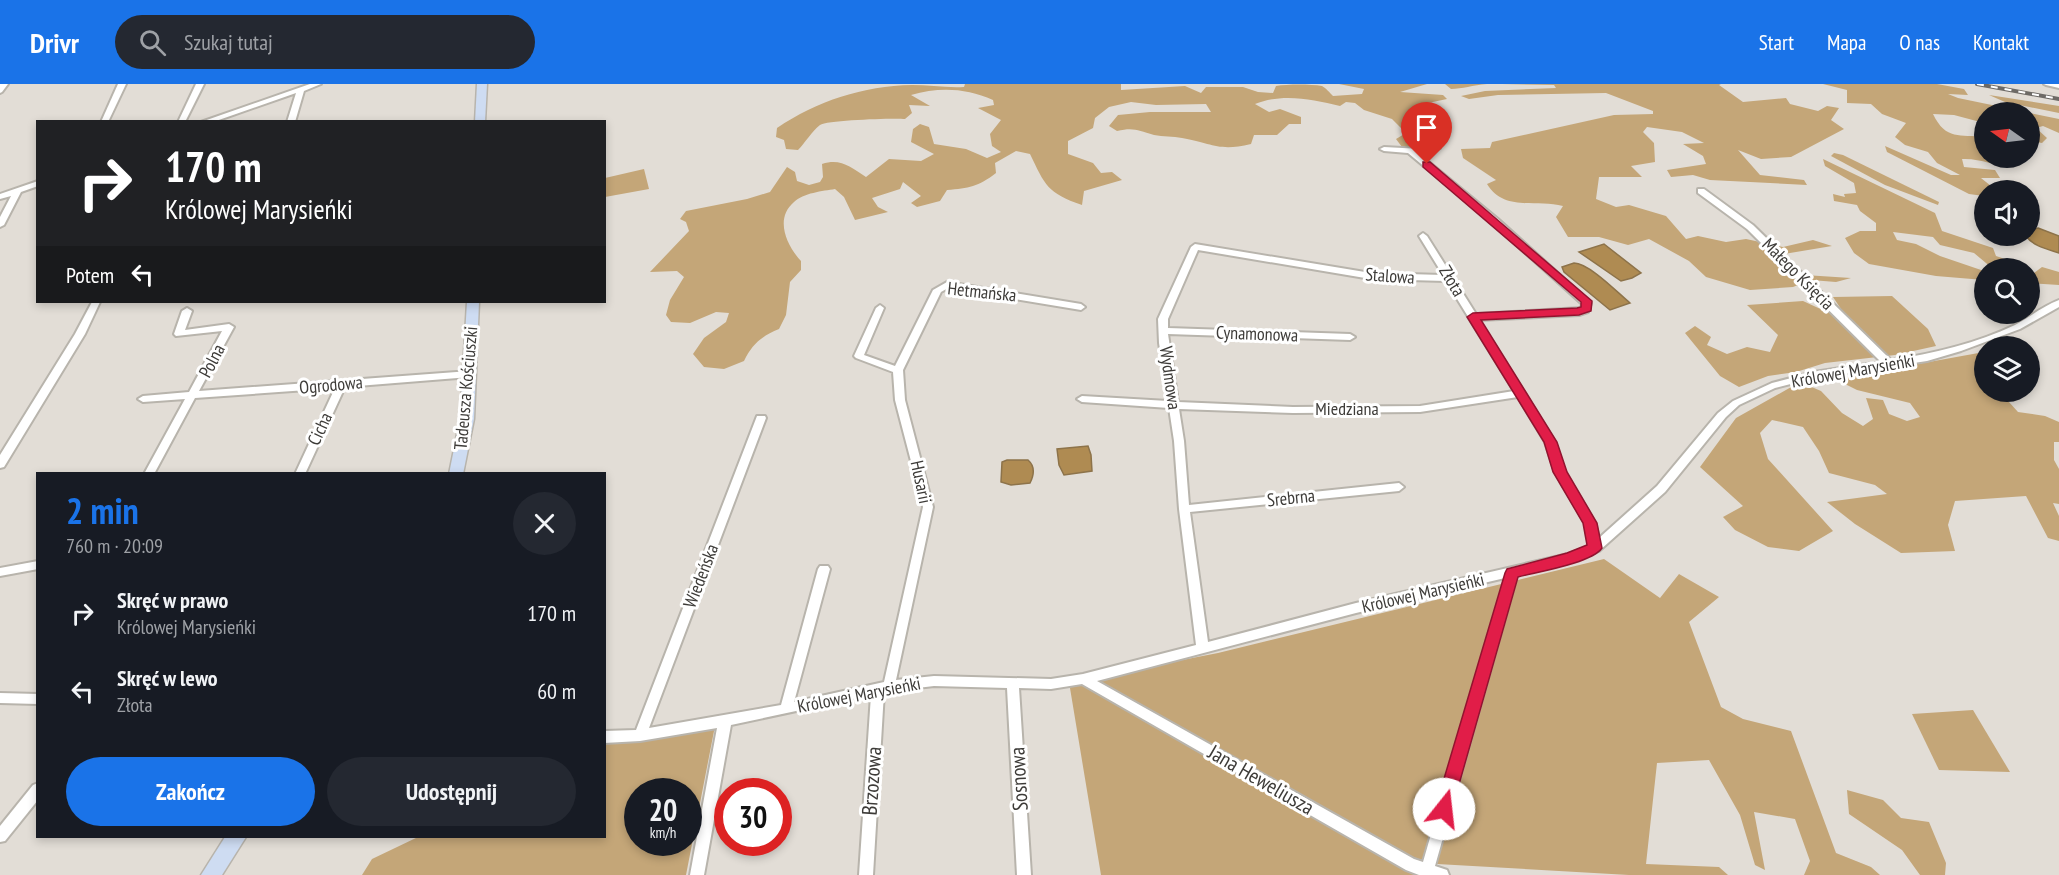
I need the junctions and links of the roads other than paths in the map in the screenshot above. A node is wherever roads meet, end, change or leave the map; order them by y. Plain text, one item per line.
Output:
1 (4, 84) edge
2 (123, 84) edge
3 (200, 84) edge
4 (282, 84) edge
5 (317, 84) edge
6 (482, 84) edge
7 (2048, 84) edge
8 (2059, 86) edge
9 (301, 89) junction
10 (0, 91) edge
11 (278, 97) junction
12 (105, 120) edge
13 (182, 120) edge
14 (210, 120) edge
15 (292, 120) edge
16 (480, 120) edge
17 (1437, 146) dead end
18 (1384, 149) dead end
19 (1410, 150) junction
20 (36, 184) edge
21 (18, 190) junction
22 (1701, 191) dead end
23 (0, 197) edge
24 (0, 225) edge
25 (1423, 236) dead end
26 (1329, 268) joint
27 (1450, 278) junction
28 (96, 303) edge
29 (473, 303) edge
30 (2059, 303) edge
31 (1081, 307) dead end
32 (880, 308) dead end
33 (187, 311) dead end
34 (1473, 317) junction
35 (1164, 332) junction
36 (1350, 337) dead end
37 (1889, 364) junction
38 (898, 370) junction
39 (470, 374) junction
40 (341, 384) junction
41 (1519, 394) junction
42 (193, 396) junction
43 (143, 399) dead end
44 (1082, 399) dead end
45 (1173, 405) junction
46 (762, 417) dead end
47 (0, 464) edge
48 (150, 472) edge
49 (301, 472) edge
50 (456, 472) edge
51 (1399, 487) dead end
52 (1184, 509) junction
53 (1595, 548) junction
54 (36, 565) edge
55 (825, 569) dead end
56 (0, 572) edge
57 (1512, 573) junction
58 (1203, 649) junction
59 (1083, 679) junction
60 (1013, 684) junction
61 (884, 687) junction
62 (0, 698) edge
63 (36, 699) edge
64 (786, 710) junction
65 (725, 720) junction
66 (640, 735) junction
67 (606, 737) edge
68 (36, 791) edge
69 (0, 836) edge
70 (235, 838) edge
71 (1426, 873) edge
72 (211, 875) edge
73 (697, 875) edge
74 (866, 875) edge
75 (1024, 875) edge
76 (1442, 875) edge

1 - 10 street
2 - 12 street
3 - 13 street
4 - 11 street
5 - 9 street
6 - 16 main road
7 - 8 street
9 - 11 street
9 - 15 street
11 - 14 street
17 - 19 street
18 - 19 street
19 - 34 street
20 - 21 street
21 - 23 street
21 - 24 street
22 - 37 street, Małego Księcia
25 - 27 street, Złota
26 - 27 street, Stalowa
26 - 35 street, Wydmowa
27 - 34 street, Złota
28 - 47 street
29 - 39 main road, Tadeusza Kościuszki
30 - 37 street, Królowej Marysieńki
31 - 38 street, Hetmańska
32 - 38 street
33 - 42 street, Polna
34 - 41 street, Złota
35 - 36 street, Cynamonowa
35 - 45 street, Wydmowa
37 - 53 street, Królowej Marysieńki
38 - 61 street, Husarii
39 - 40 street, Ogrodowa
39 - 50 main road, Tadeusza Kościuszki
40 - 42 street, Ogrodowa
40 - 49 street, Cicha
41 - 45 street, Miedziana
41 - 53 street, Złota
42 - 43 street, Polna
42 - 48 street, Polna
44 - 45 street, Miedziana
45 - 52 street, Wydmowa
46 - 66 street, Wiedeńska
51 - 52 street, Srebrna
52 - 58 street, Wydmowa
53 - 57 street, Królowej Marysieńki
54 - 56 street
55 - 64 street, Królowej Marysieńki
57 - 58 street, Królowej Marysieńki
57 - 71 street
58 - 59 street, Królowej Marysieńki
59 - 60 street, Królowej Marysieńki
59 - 71 street, Jana Heweliusza
60 - 61 street, Królowej Marysieńki
60 - 75 street, Sosnowa
61 - 64 street, Królowej Marysieńki
61 - 74 street, Brzozowa
62 - 63 street
64 - 65 street, Królowej Marysieńki
65 - 66 street, Królowej Marysieńki
65 - 73 street
66 - 67 street, Królowej Marysieńki
68 - 69 street
70 - 72 main road
71 - 76 street, Jana Heweliusza

